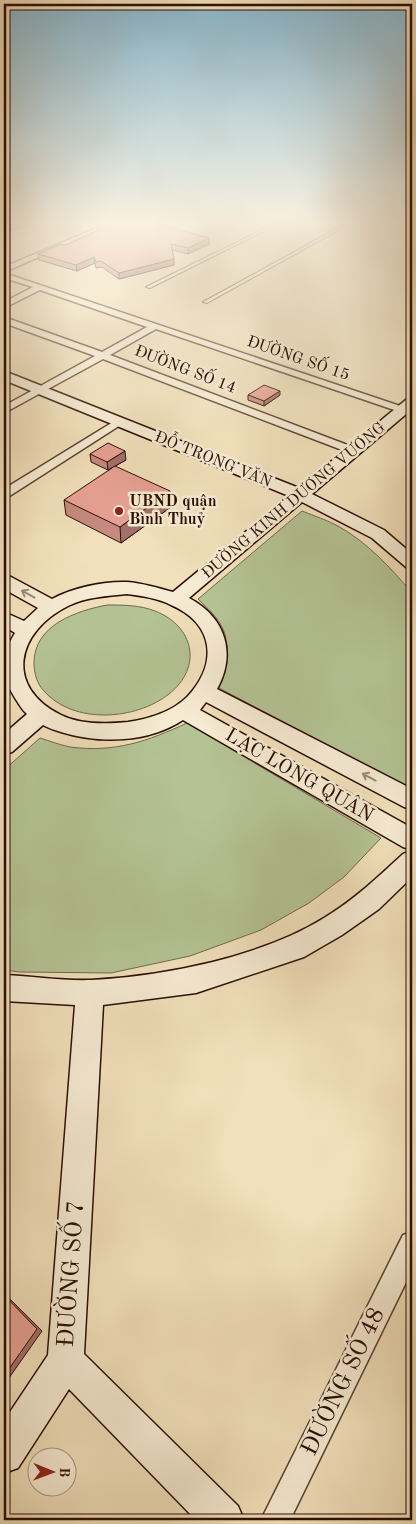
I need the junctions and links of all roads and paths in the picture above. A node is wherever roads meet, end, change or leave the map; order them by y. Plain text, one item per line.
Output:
1 (26, 294) edge
2 (61, 294) edge
3 (218, 294) edge
4 (204, 302) dead end
5 (4, 305) edge
6 (4, 320) edge
7 (155, 326) junction
8 (102, 355) junction
9 (4, 376) edge
10 (40, 390) junction
11 (409, 408) edge
12 (4, 410) edge
13 (118, 422) junction
14 (354, 451) junction
15 (4, 494) edge
16 (302, 495) junction
17 (412, 563) edge
18 (4, 580) edge
19 (176, 599) junction
20 (51, 607) junction
21 (4, 618) edge
22 (25, 630) junction
23 (205, 692) junction
24 (185, 711) junction
25 (41, 714) junction
26 (4, 746) edge
27 (412, 800) edge
28 (412, 840) edge
29 (412, 861) edge
30 (4, 988) edge
31 (90, 993) junction
32 (412, 1244) edge
33 (66, 1361) junction
34 (4, 1454) edge
35 (224, 1520) edge
36 (275, 1520) edge

1 - 5 street
2 - 7 street, ĐƯỜNG SỐ 15
3 - 4 lane
6 - 8 street, ĐƯỜNG SỐ 14
7 - 8 street
7 - 11 street, ĐƯỜNG SỐ 15
8 - 10 street
8 - 14 street, ĐƯỜNG SỐ 14
9 - 10 street, ĐỖ TRỌNG VĂN
10 - 12 street
10 - 13 street, ĐỖ TRỌNG VĂN
11 - 14 street, ĐƯỜNG KINH DƯƠNG VƯƠNG
13 - 15 street
13 - 16 street, ĐỖ TRỌNG VĂN
14 - 16 street, ĐƯỜNG KINH DƯƠNG VƯƠNG
16 - 17 street, ĐỖ TRỌNG VĂN
16 - 19 street, ĐƯỜNG KINH DƯƠNG VƯƠNG
20 -> 18 street
19 - 20 street
19 - 23 street
20 - 22 street
21 - 22 street
22 - 25 street
23 - 24 street
27 -> 23 street, LẠC LONG QUÂN
24 - 25 street
24 - 28 street, LẠC LONG QUÂN
25 - 26 street
29 - 31 street
30 - 31 street
31 - 33 street, ĐƯỜNG SỐ 7
32 - 36 street, ĐƯỜNG SỐ 48
33 - 34 street
33 - 35 street, ĐƯỜNG SỐ 7

